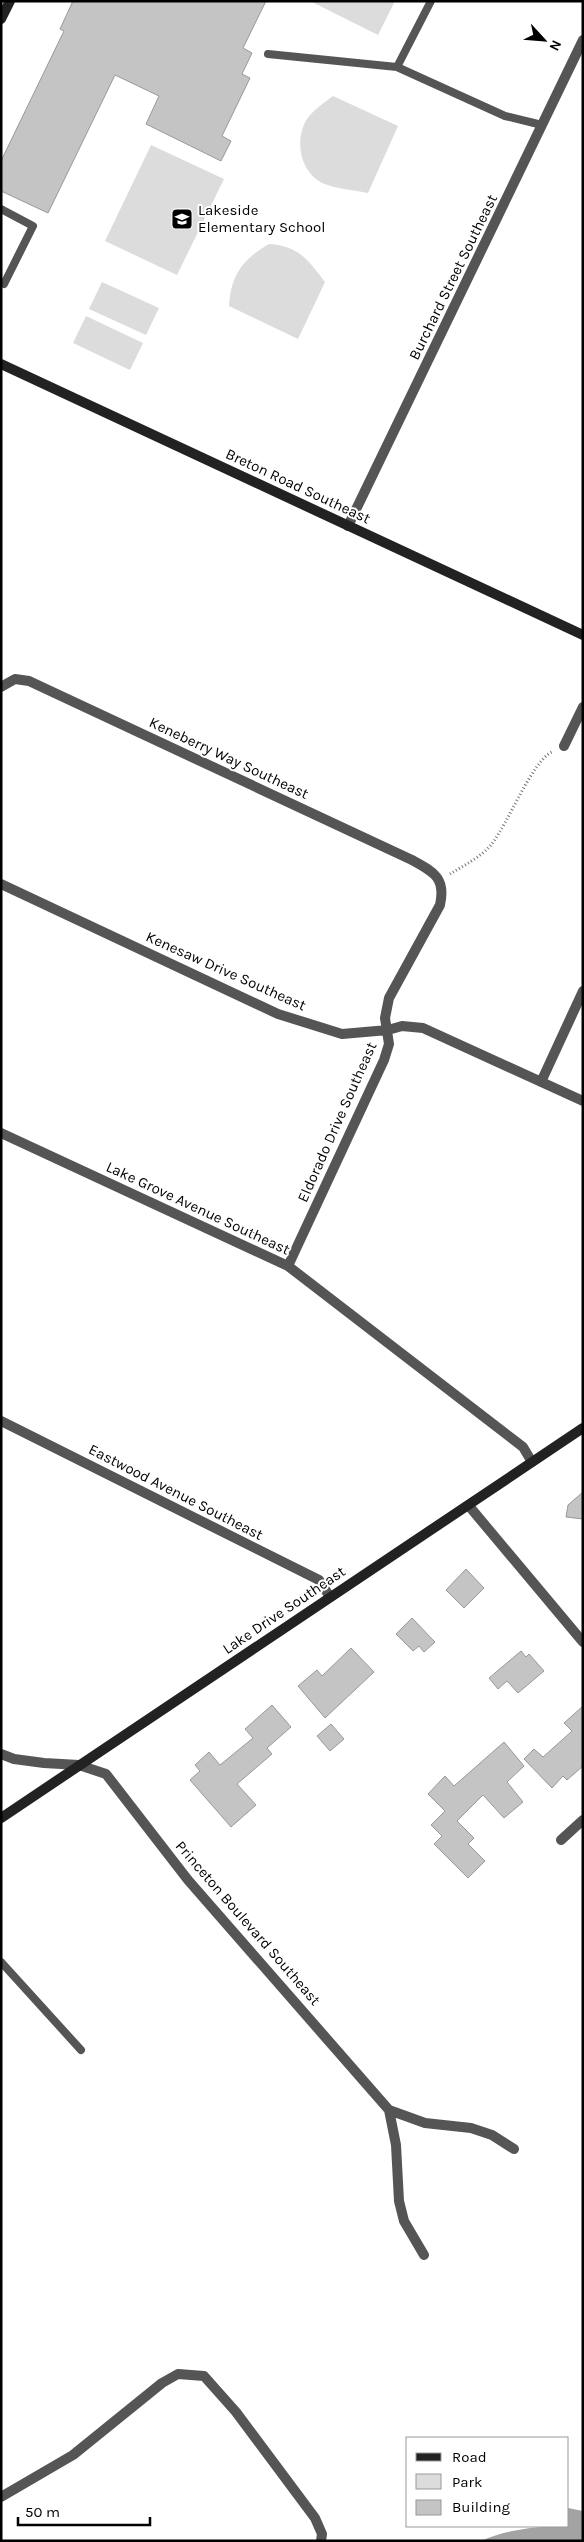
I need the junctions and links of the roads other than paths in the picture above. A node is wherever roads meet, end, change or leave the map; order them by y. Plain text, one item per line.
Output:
1 (10, 1) edge
2 (430, 1) edge
3 (1, 19) edge
4 (583, 40) edge
5 (268, 54) dead end
6 (397, 66) junction
7 (542, 125) junction
8 (1, 210) edge
9 (2, 285) edge
10 (1, 364) edge
11 (348, 526) junction
12 (583, 635) edge
13 (1, 687) edge
14 (583, 707) edge
15 (564, 746) road end
16 (440, 880) joint
17 (1, 884) edge
18 (583, 991) edge
19 (388, 1030) junction
20 (541, 1082) junction
21 (583, 1101) edge
22 (1, 1133) edge
23 (288, 1266) junction
24 (1, 1421) edge
25 (583, 1428) edge
26 (532, 1462) junction
27 (469, 1506) junction
28 (330, 1597) junction
29 (583, 1642) edge
30 (1, 1754) edge
31 (79, 1765) junction
32 (1, 1818) edge
33 (583, 1820) edge
34 (561, 1840) dead end
35 (1, 1962) edge
36 (81, 2050) dead end
37 (389, 2110) junction
38 (514, 2149) dead end
39 (424, 2255) dead end
40 (1, 2497) edge
41 (321, 2541) edge

1 - 3 main road
2 - 6 lane
4 - 7 street, Burchard Street Southeast
5 - 6 lane
6 - 7 lane
7 - 11 street, Burchard Street Southeast
8 - 9 lane
10 - 11 main road, Breton Road Southeast
11 - 12 main road, Breton Road Southeast
13 - 16 street, Keneberry Way Southeast
14 - 15 street
16 - 19 street, Eldorado Drive Southeast
17 - 19 street, Kenesaw Drive Southeast
18 - 20 street
19 - 20 street, Kenesaw Drive Southeast
19 - 23 street, Eldorado Drive Southeast
20 - 21 street, Kenesaw Drive Southeast
22 - 23 street, Lake Grove Avenue Southeast
23 - 26 street, Lake Grove Avenue Southeast
24 - 28 street, Eastwood Avenue Southeast
25 - 26 main road, Lake Drive Southeast
26 - 27 main road, Lake Drive Southeast
27 - 28 main road, Lake Drive Southeast
27 - 29 street
28 - 31 main road, Lake Drive Southeast
30 - 31 street, Princeton Boulevard Southeast
31 - 32 main road, Lake Drive Southeast
31 - 37 street, Princeton Boulevard Southeast
33 - 34 street
35 - 36 lane
37 - 38 street, Princeton Boulevard Southeast
37 - 39 street, Princeton Boulevard Southeast
40 - 41 street

